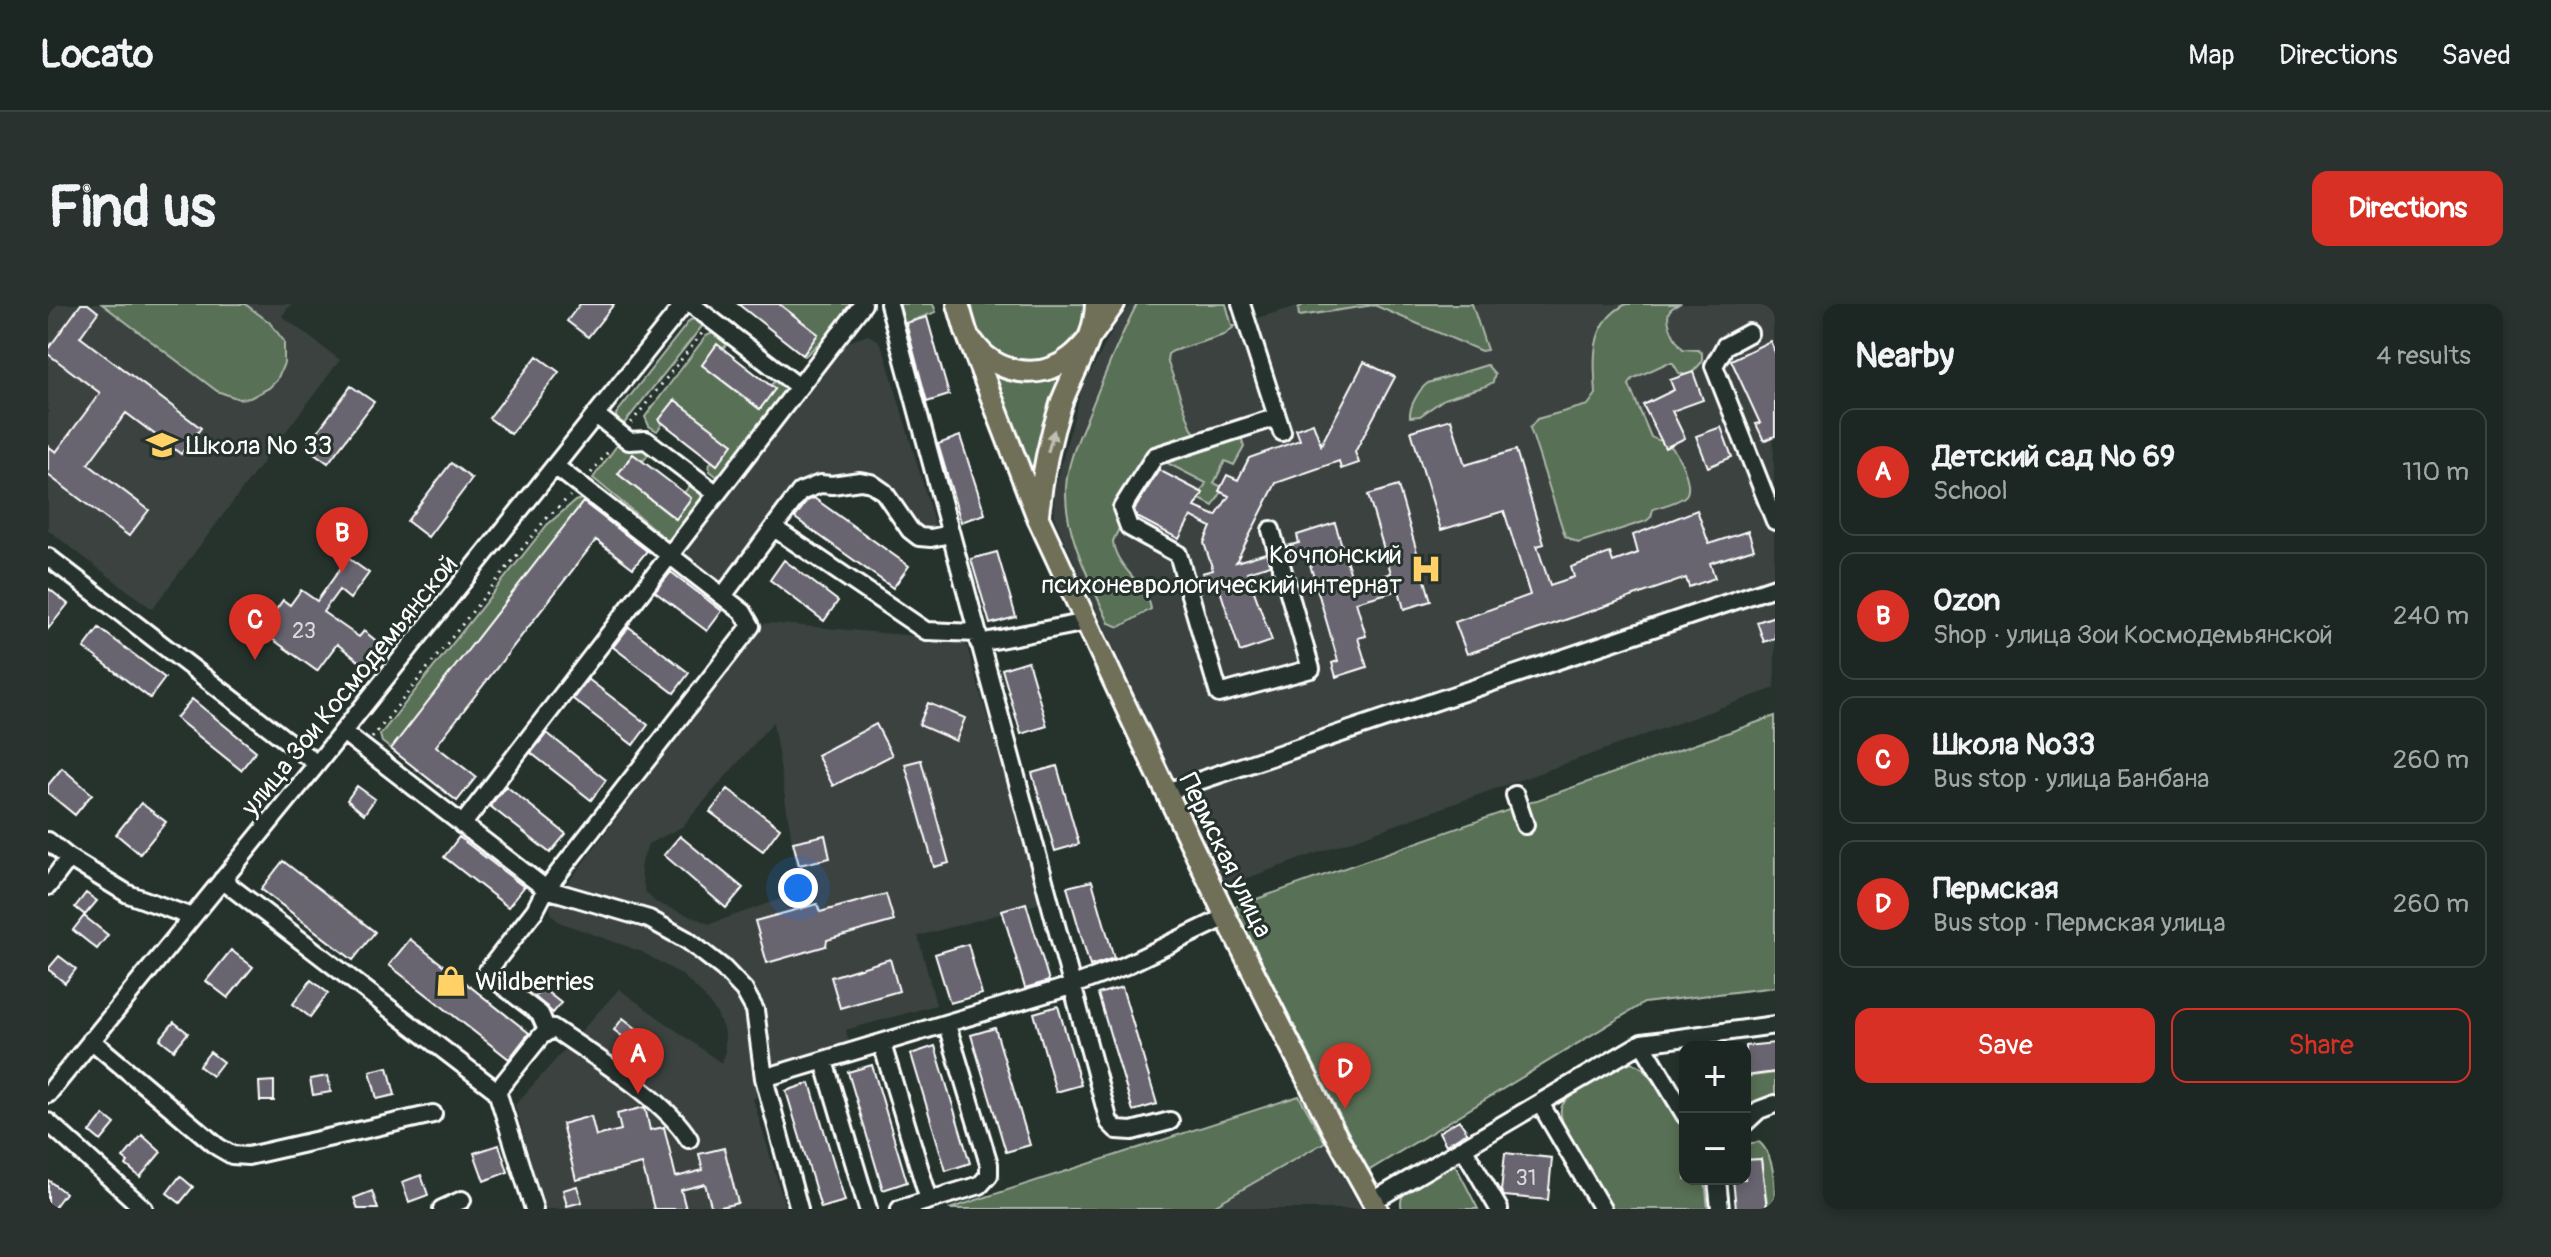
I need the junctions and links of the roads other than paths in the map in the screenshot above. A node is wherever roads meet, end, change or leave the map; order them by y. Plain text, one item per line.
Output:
1 (684, 304) edge
2 (691, 304) edge
3 (863, 304) edge
4 (889, 304) edge
5 (960, 304) edge
6 (1096, 304) edge
7 (1114, 304) edge
8 (1241, 304) edge
9 (966, 331) junction
10 (1092, 333) junction
11 (1749, 333) dead end
12 (799, 387) junction
13 (596, 415) junction
14 (555, 466) junction
15 (717, 494) junction
16 (1038, 518) junction
17 (1775, 521) edge
18 (774, 528) junction
19 (1271, 530) dead end
20 (950, 534) junction
21 (670, 555) junction
22 (48, 557) edge
23 (1775, 587) edge
24 (723, 596) junction
25 (1087, 622) junction
26 (978, 638) junction
27 (343, 732) junction
28 (317, 764) junction
29 (1166, 792) junction
30 (1515, 795) dead end
31 (462, 825) junction
32 (1525, 825) dead end
33 (48, 841) edge
34 (69, 858) junction
35 (222, 880) junction
36 (48, 886) edge
37 (546, 889) junction
38 (192, 917) junction
39 (1226, 917) junction
40 (1071, 986) junction
41 (947, 1025) junction
42 (1775, 1025) edge
43 (547, 1030) junction
44 (91, 1040) junction
45 (1642, 1043) junction
46 (882, 1044) junction
47 (824, 1061) junction
48 (764, 1078) junction
49 (497, 1091) junction
50 (48, 1094) edge
51 (1540, 1103) junction
52 (1775, 1104) edge
53 (1684, 1113) edge
54 (433, 1114) dead end
55 (1751, 1117) edge
56 (1170, 1121) dead end
57 (48, 1122) edge
58 (689, 1139) dead end
59 (1464, 1149) junction
60 (1718, 1185) edge
61 (462, 1200) dead end
62 (929, 1200) junction
63 (1375, 1205) edge
64 (144, 1209) edge
65 (442, 1209) edge
66 (534, 1209) edge
67 (799, 1209) edge
68 (868, 1209) edge
69 (900, 1209) edge
70 (1499, 1209) edge
71 (1602, 1209) edge
72 (1720, 1209) edge

1 - 13 street, улица Зои Космодемьянской
2 - 12 street
3 - 12 street
4 - 20 street
5 - 9 main road, Пермская улица
6 - 10 main road
7 - 10 main road
8 - 19 street
9 - 10 main road
9 - 16 main road, Пермская улица
16 -> 10 main road
11 - 17 street
12 - 15 street
13 - 14 street, улица Зои Космодемьянской
13 - 15 street
14 - 21 street
14 - 27 street, улица Зои Космодемьянской
15 - 21 street
16 - 25 main road, Пермская улица
18 - 20 street
18 - 24 street
18 - 26 street
20 - 26 street
21 - 24 street
21 - 31 street
22 - 28 street
23 - 29 street
24 - 37 street
25 - 26 street
25 - 29 main road, Пермская улица
26 - 40 street
27 - 28 street, улица Зои Космодемьянской
27 - 31 street
28 - 35 street, улица Зои Космодемьянской
29 - 39 main road, Пермская улица
30 - 32 street
31 - 37 street
33 - 34 street
34 - 36 street
34 - 38 street
35 - 38 street, улица Зои Космодемьянской
35 - 49 street
37 - 43 street
37 - 48 street
38 - 44 street, улица Зои Космодемьянской
39 - 40 street
39 - 63 main road, Пермская улица
40 - 41 street
40 - 56 street
41 - 46 street
41 - 62 street
42 - 45 street
43 - 49 street
43 - 58 street
44 - 50 street, улица Зои Космодемьянской
44 - 54 street
45 - 51 street
45 - 53 street
46 - 47 street
46 - 62 street
47 - 48 street
47 - 68 street
48 - 67 street
49 - 66 street
51 - 59 street
51 - 71 street
52 - 55 street
57 - 64 street
59 - 63 street
59 - 70 street
60 - 72 street
61 - 65 street
62 - 69 street

